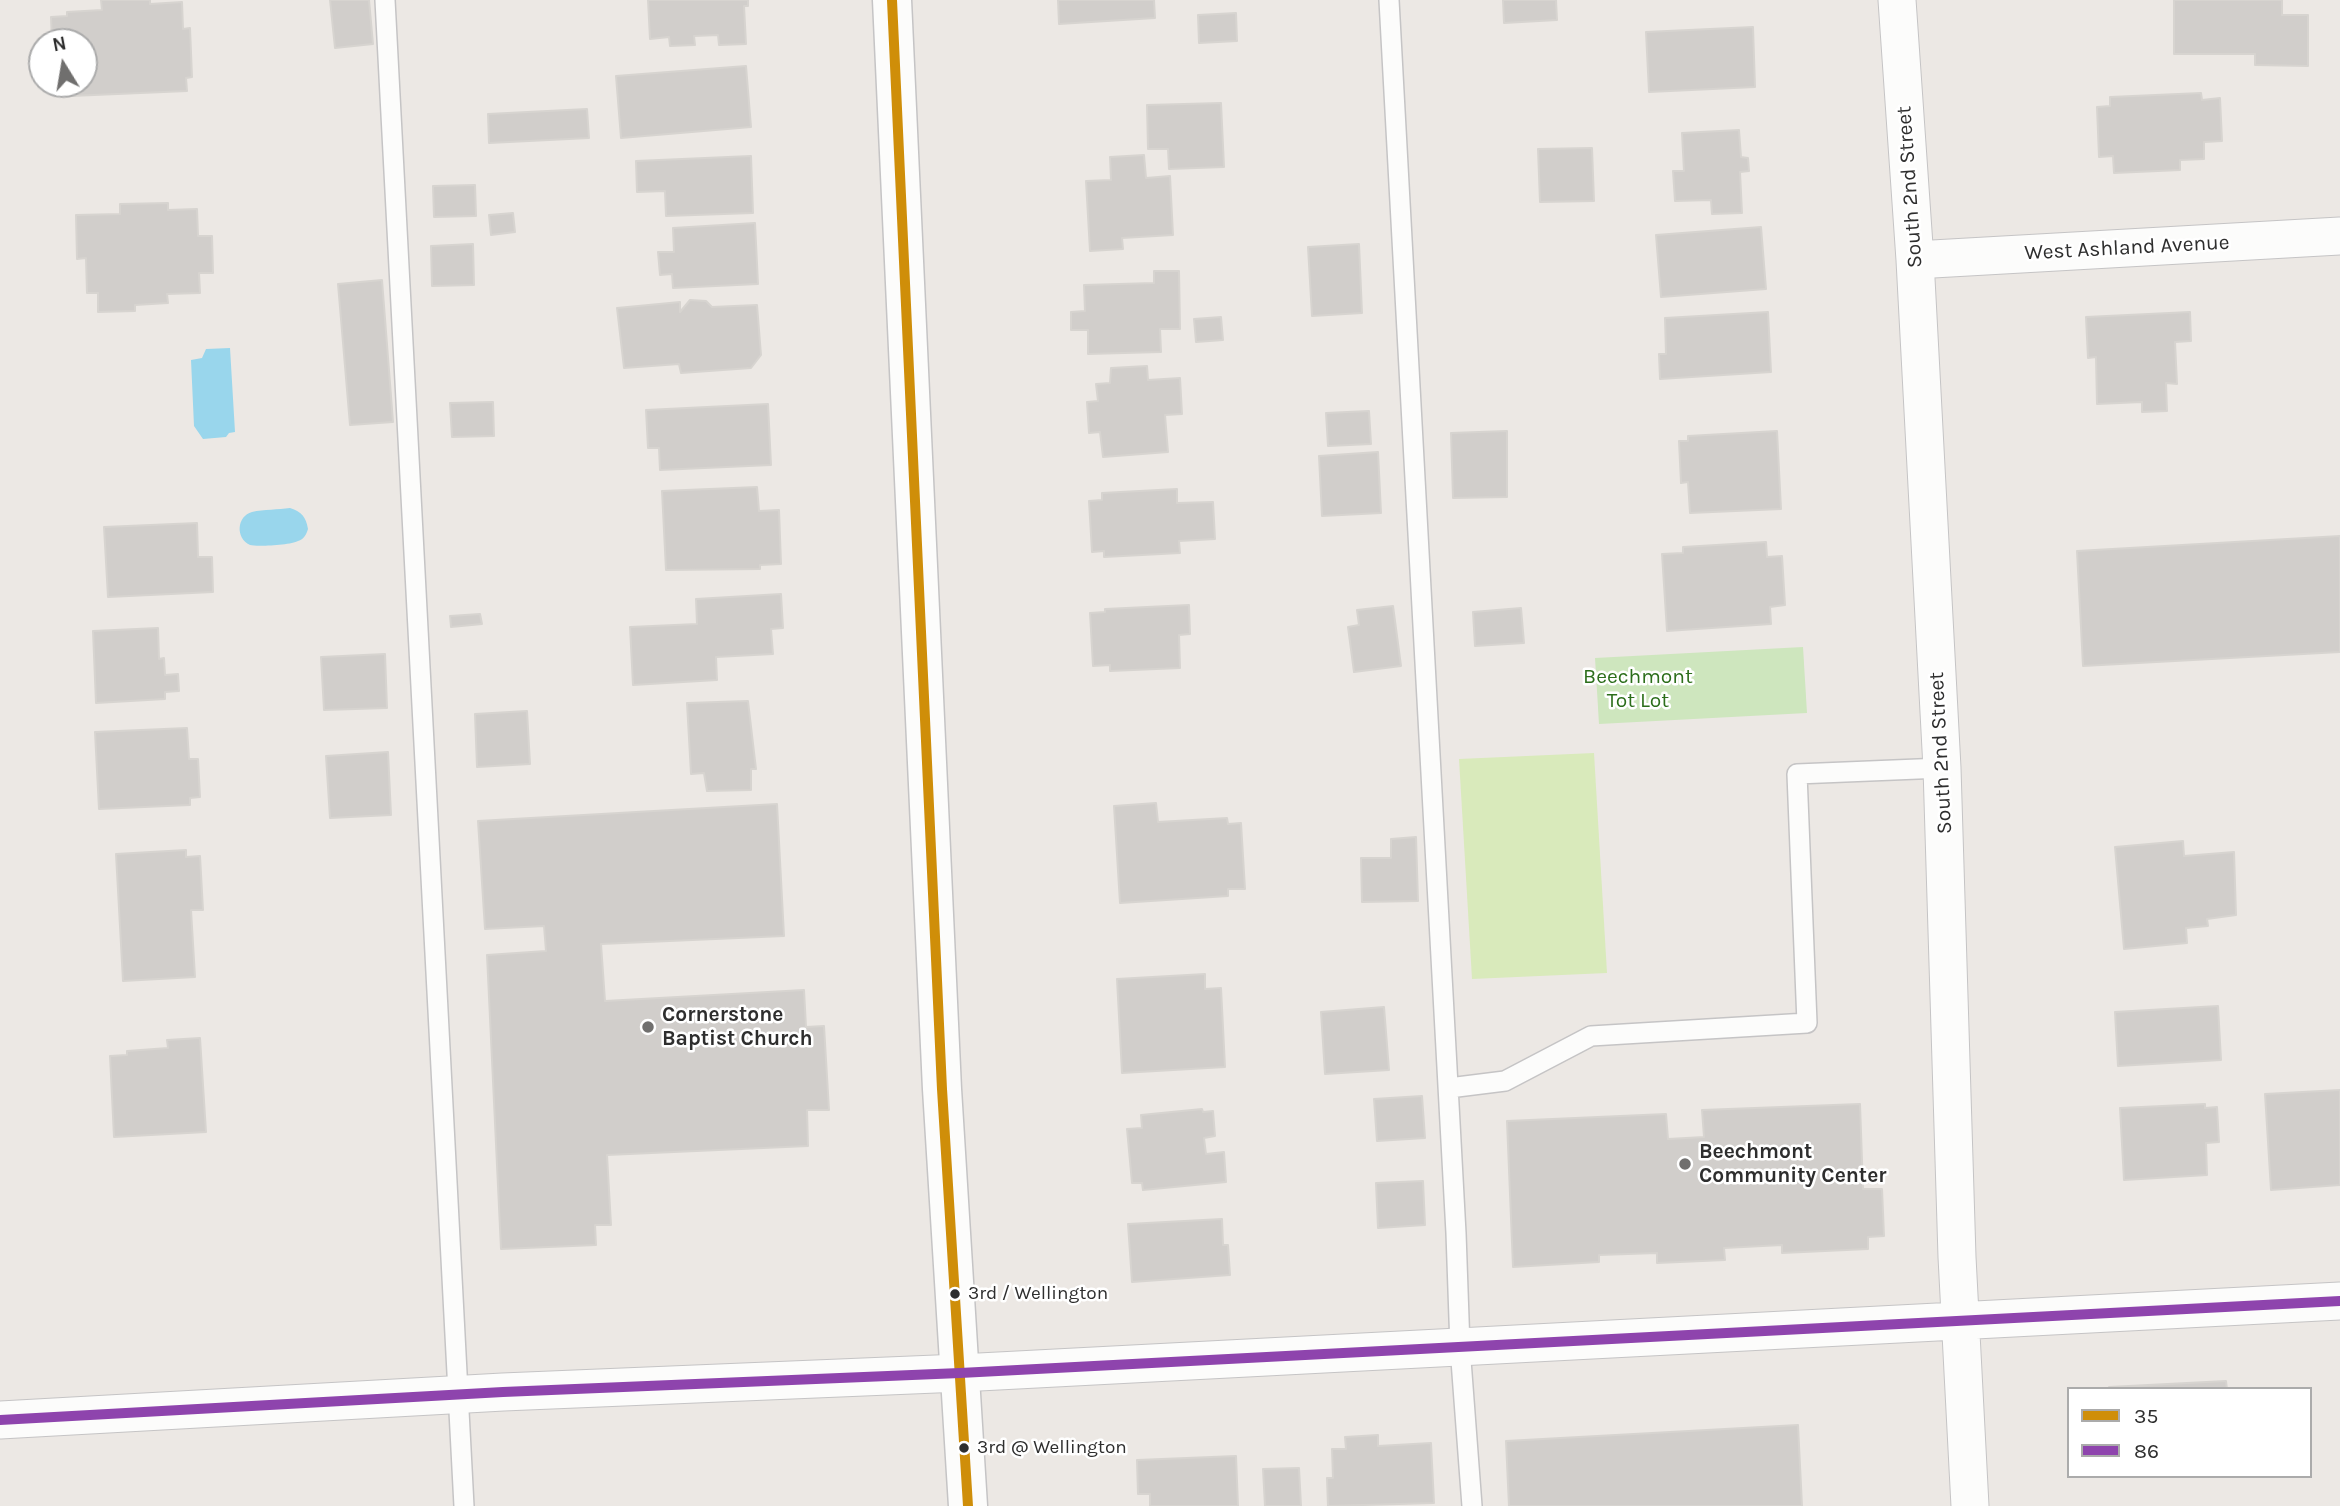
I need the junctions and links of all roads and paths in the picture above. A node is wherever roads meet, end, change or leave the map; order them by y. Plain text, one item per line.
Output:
1 (385, 0) edge
2 (892, 0) edge
3 (1389, 0) edge
4 (1898, 0) edge
5 (2340, 236) edge
6 (1915, 260) junction
7 (1942, 768) junction
8 (1449, 1088) junction
9 (2340, 1301) edge
10 (1961, 1321) junction
11 (1460, 1347) junction
12 (960, 1373) junction
13 (457, 1396) junction
14 (0, 1420) edge
15 (464, 1506) edge
16 (968, 1506) edge
17 (1472, 1506) edge
18 (1970, 1506) edge

1 - 13 lane
2 - 12 main road
3 - 8 lane
4 - 6 street, South 2nd Street
5 - 6 street, West Ashland Avenue
6 - 7 street, South 2nd Street
7 - 8 lane
7 - 10 street, South 2nd Street
8 - 11 lane
9 - 10 street
10 - 11 street
10 - 18 street, South 2nd Street
11 - 12 street
11 - 17 lane
12 - 13 street
12 - 16 main road
13 - 14 street
13 - 15 lane

